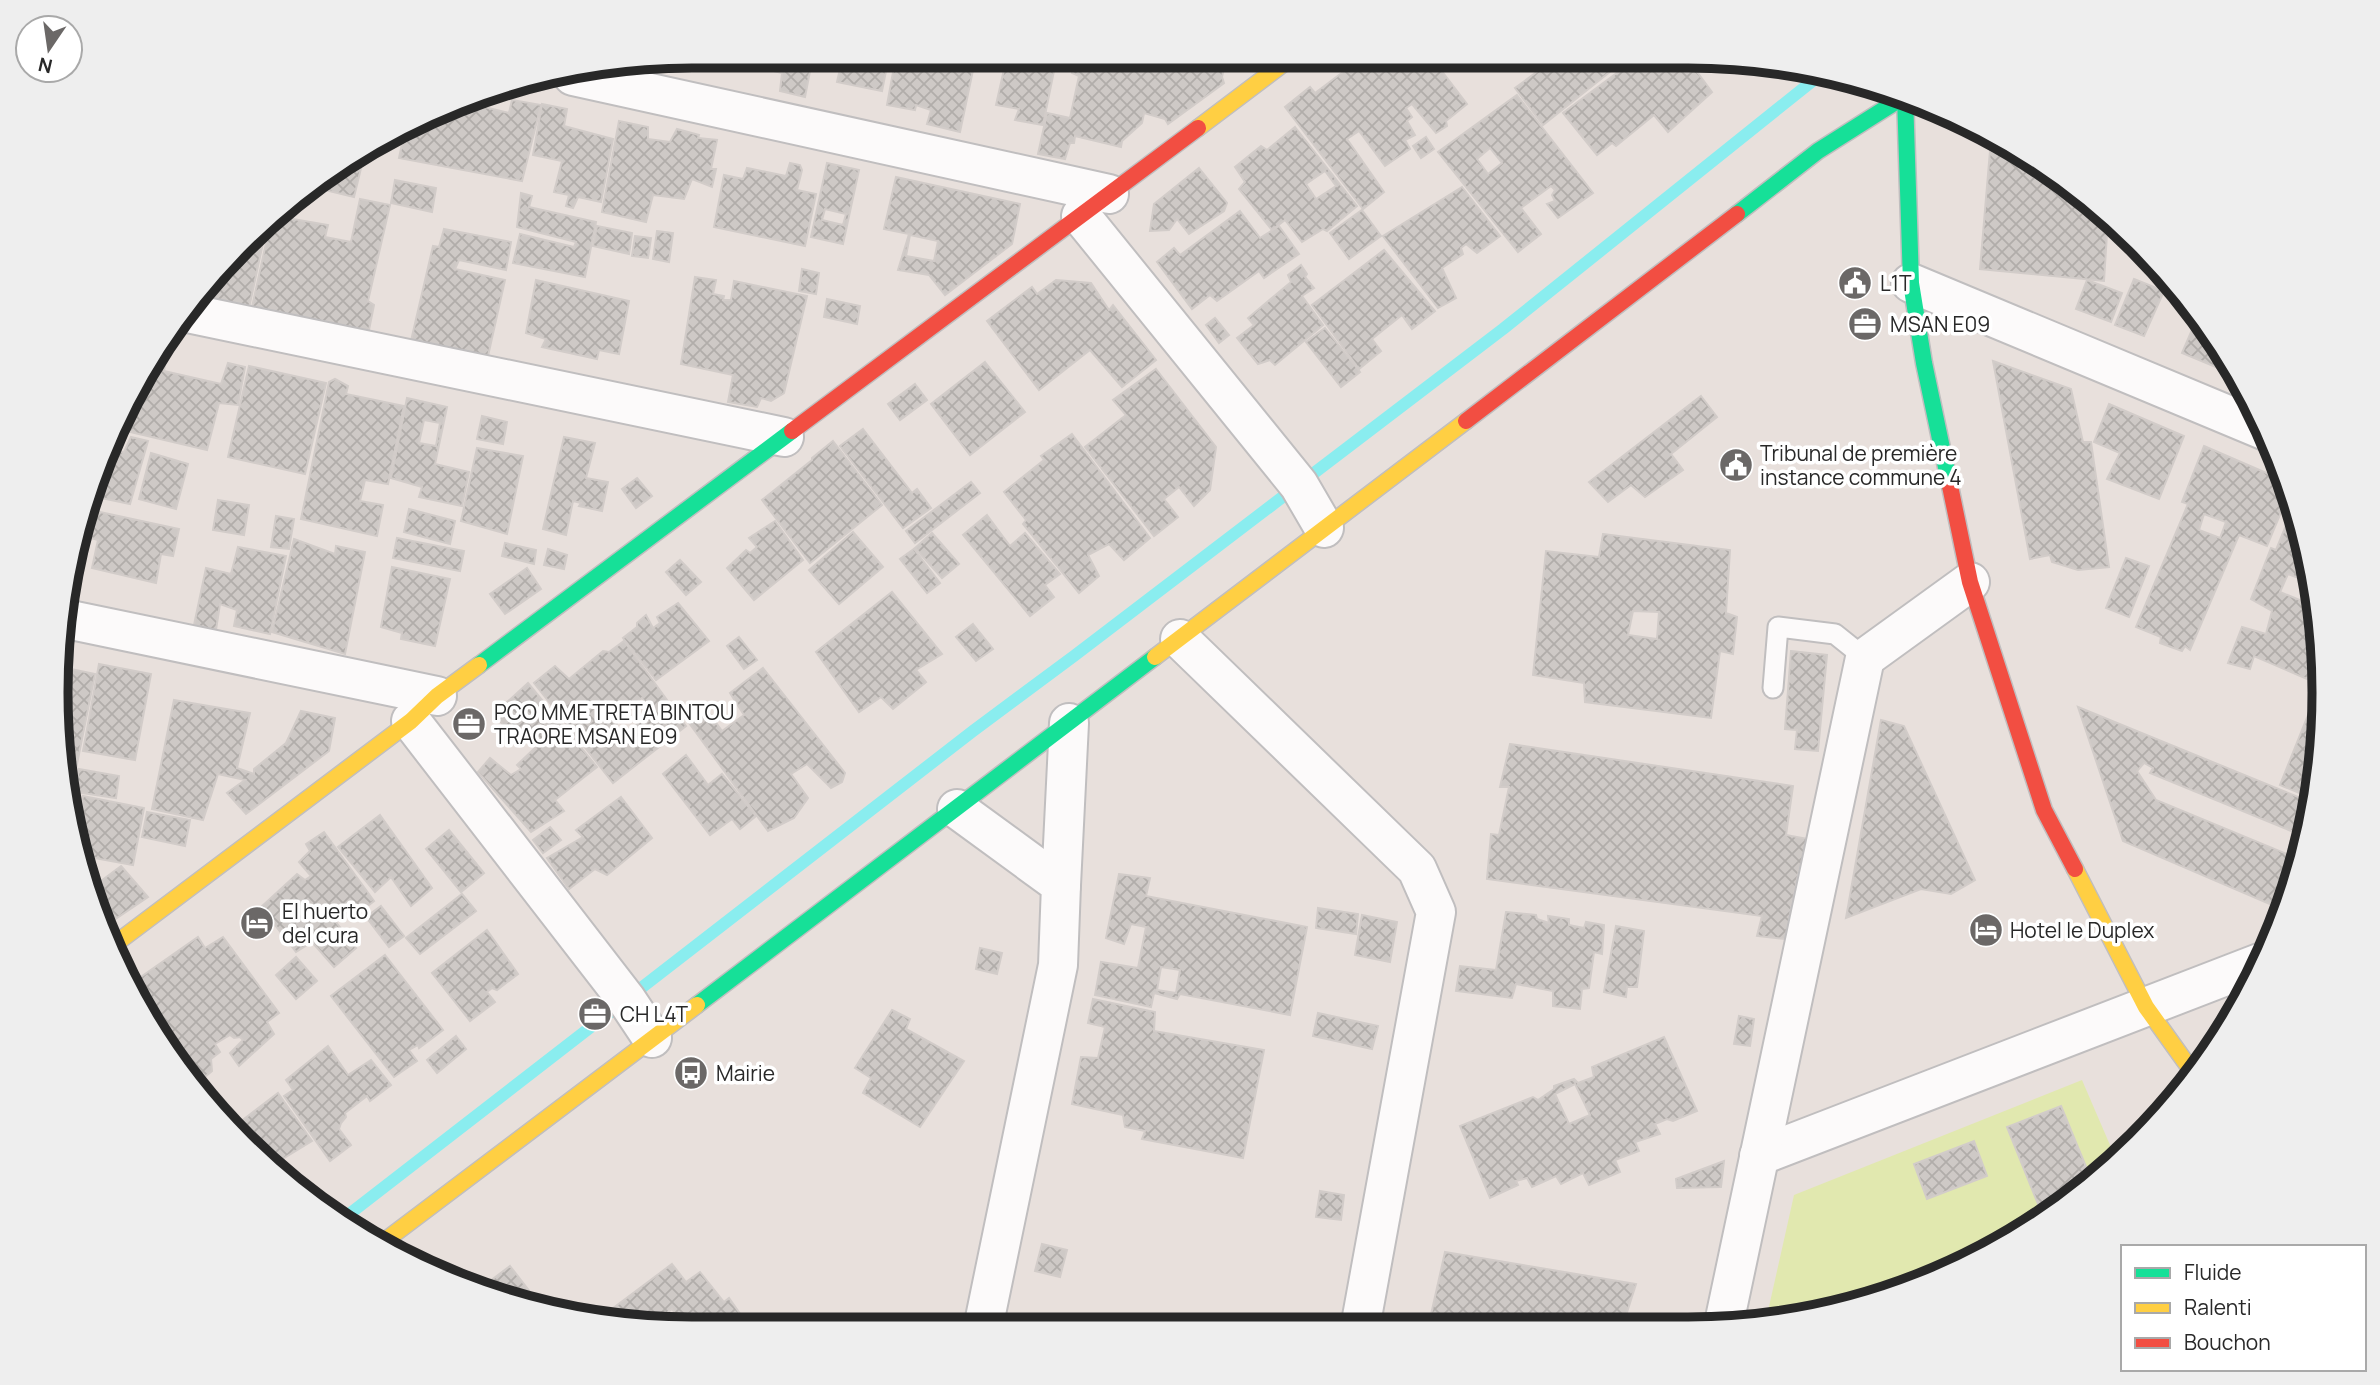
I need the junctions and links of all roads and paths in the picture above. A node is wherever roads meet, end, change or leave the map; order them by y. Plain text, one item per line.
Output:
1 (1277, 68) edge
2 (582, 78) edge
3 (1894, 103) edge
4 (1905, 108) edge
5 (1095, 205) junction
6 (1912, 283) junction
7 (195, 315) edge
8 (2251, 425) edge
9 (784, 437) junction
10 (1324, 528) junction
11 (1970, 582) junction
12 (73, 621) edge
13 (1180, 639) junction
14 (1865, 658) junction
15 (1773, 688) dead end
16 (424, 708) junction
17 (1069, 723) junction
18 (957, 809) junction
19 (1061, 885) junction
20 (120, 940) edge
21 (2248, 968) edge
22 (2146, 1007) junction
23 (652, 1038) junction
24 (2188, 1066) edge
25 (1759, 1156) junction
26 (389, 1238) edge
27 (1726, 1315) edge
28 (985, 1317) edge
29 (1362, 1317) edge

1 - 5 street
2 - 5 street
3 - 10 street
4 - 6 street
5 - 9 street
5 - 10 street
6 - 8 street
6 - 11 street
7 - 9 street
9 - 16 street
10 - 13 street
11 - 14 street
11 - 22 street
12 - 16 street
13 - 17 street
13 - 29 street
14 - 15 lane
14 - 25 street
16 - 20 street
16 - 23 street
17 - 18 street
17 - 19 street
18 - 19 street
18 - 23 street
19 - 28 street
21 - 22 street
22 - 24 street
22 - 25 street
23 - 26 street
25 - 27 street

